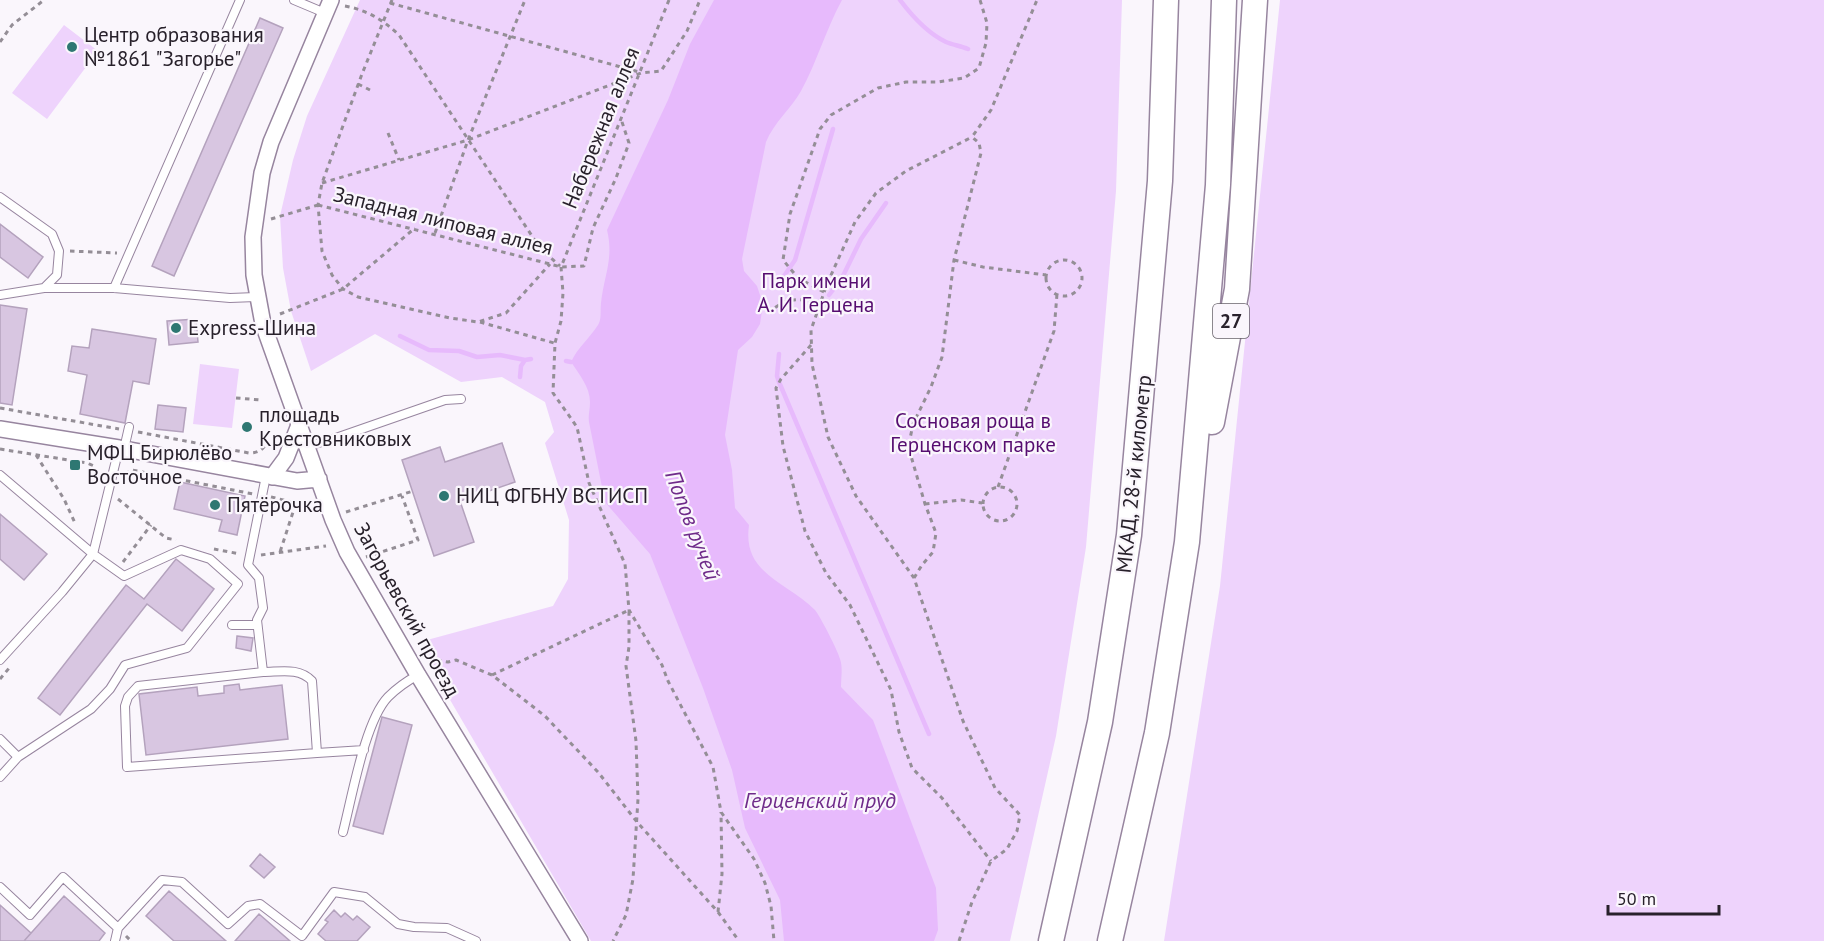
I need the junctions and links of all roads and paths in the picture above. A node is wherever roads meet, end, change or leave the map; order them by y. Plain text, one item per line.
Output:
1 (44, 0) edge
2 (240, 0) edge
3 (294, 0) edge
4 (525, 0) edge
5 (669, 0) edge
6 (700, 0) edge
7 (980, 0) edge
8 (1037, 0) edge
9 (1166, 0) edge
10 (1224, 0) edge
11 (1255, 0) edge
12 (391, 1) edge
13 (333, 6) edge
14 (383, 20) junction
15 (510, 37) junction
16 (0, 42) edge
17 (641, 73) junction
18 (358, 84) junction
19 (370, 90) dead end
20 (621, 119) junction
21 (387, 133) dead end
22 (972, 137) junction
23 (468, 140) junction
24 (399, 160) junction
25 (322, 183) junction
26 (0, 196) edge
27 (318, 205) junction
28 (269, 219) dead end
29 (415, 228) junction
30 (435, 233) junction
31 (59, 251) junction
32 (129, 253) junction
33 (954, 260) junction
34 (550, 264) junction
35 (561, 267) junction
36 (1046, 274) junction
37 (44, 288) junction
38 (114, 288) junction
39 (343, 289) junction
40 (825, 292) junction
41 (1057, 294) junction
42 (0, 295) edge
43 (256, 297) junction
44 (820, 306) junction
45 (768, 313) dead end
46 (280, 314) dead end
47 (478, 322) junction
48 (555, 343) junction
49 (811, 344) junction
50 (236, 398) dead end
51 (461, 399) dead end
52 (261, 400) dead end
53 (299, 425) junction
54 (129, 427) dead end
55 (0, 429) edge
56 (307, 446) junction
57 (121, 448) junction
58 (0, 449) edge
59 (36, 455) junction
60 (0, 475) edge
61 (269, 477) junction
62 (319, 479) junction
63 (998, 487) junction
64 (413, 491) dead end
65 (261, 495) junction
66 (111, 496) junction
67 (402, 496) junction
68 (983, 503) junction
69 (925, 504) junction
70 (346, 512) dead end
71 (151, 525) junction
72 (79, 527) dead end
73 (177, 540) dead end
74 (326, 546) dead end
75 (208, 547) dead end
76 (280, 552) junction
77 (93, 554) junction
78 (366, 557) dead end
79 (247, 565) junction
80 (119, 567) dead end
81 (914, 578) junction
82 (629, 610) junction
83 (232, 625) dead end
84 (257, 625) junction
85 (1173, 637) junction
86 (0, 644) edge
87 (8, 651) junction
88 (428, 659) dead end
89 (0, 660) edge
90 (262, 672) junction
91 (418, 675) junction
92 (492, 675) junction
93 (0, 739) edge
94 (364, 750) junction
95 (317, 753) junction
96 (18, 757) junction
97 (0, 777) edge
98 (721, 812) junction
99 (637, 822) junction
100 (343, 832) dead end
101 (991, 861) junction
102 (0, 887) edge
103 (718, 912) junction
104 (118, 928) junction
105 (302, 938) edge
106 (115, 941) edge
107 (476, 941) edge
108 (580, 941) edge
109 (613, 941) edge
110 (739, 941) edge
111 (774, 941) edge
112 (959, 941) edge
113 (1051, 941) edge
114 (1110, 941) edge

1 - 16 path
2 - 32 lane
3 - 13 lane
4 - 15 path
5 - 17 path, Набережная аллея
6 - 17 path
7 - 40 path
8 - 22 path
9 - 113 highway, МКАД, 28-й километр
10 - 85 highway
11 - 85 highway, 27
12 - 14 path
12 - 15 path
13 - 14 path
13 - 43 street, Загорьевский проезд
14 - 18 path
14 - 23 path
15 - 17 path
15 - 23 path
17 - 20 path, Набережная аллея
17 - 23 path
18 - 19 path
18 - 25 path
20 - 35 path, Набережная аллея
20 - 35 path
21 - 24 path
22 - 33 path
22 - 40 path
23 - 24 path
23 - 30 path
23 - 35 path
24 - 25 path
25 - 27 path
26 - 31 lane
27 - 28 path
27 - 29 path, Западная липовая аллея
27 - 39 path
29 - 30 path, Западная липовая аллея
29 - 39 path
30 - 34 path, Западная липовая аллея
31 - 32 path
31 - 37 lane
32 - 38 lane
33 - 36 path
33 - 69 path
34 - 35 path, Западная липовая аллея
34 - 47 path
35 - 48 path
36 - 41 path
36 - 41 path
37 - 38 lane
37 - 42 lane
38 - 43 lane
39 - 46 path
39 - 47 path
40 - 44 path
41 - 63 path
43 - 53 street, Загорьевский проезд
44 - 45 path
44 - 49 path
47 - 48 path
48 - 82 path
49 - 81 path
49 - 101 path
50 - 52 path
51 - 56 lane
53 - 56 street, Загорьевский проезд
53 - 61 street
54 - 57 lane
55 - 57 street
56 - 62 street, Загорьевский проезд
57 - 61 street
57 - 66 lane
58 - 59 path
59 - 66 path
59 - 72 path
60 - 77 lane
61 - 62 street
61 - 65 lane
62 - 91 street, Загорьевский проезд
63 - 68 path
63 - 68 path
64 - 67 path
65 - 66 path
65 - 76 path
65 - 79 lane
66 - 71 path
66 - 77 lane
67 - 70 path
67 - 78 path
68 - 69 path
69 - 81 path
71 - 73 path
71 - 80 path
74 - 76 path
75 - 79 path
76 - 79 path
77 - 87 lane
77 - 96 lane
79 - 84 lane
81 - 101 path
82 - 92 path
82 - 98 path
82 - 99 path
83 - 84 lane
84 - 90 lane
85 - 114 highway
86 - 87 lane
87 - 89 lane
88 - 92 path
90 - 95 lane
90 - 95 lane
91 - 94 lane
91 - 108 street, Загорьевский проезд
92 - 99 path
93 - 96 lane
94 - 95 lane
94 - 100 lane
96 - 97 lane
98 - 103 path
98 - 111 path
99 - 103 path
99 - 109 path
101 - 112 path
102 - 104 lane
103 - 110 path
104 - 105 lane
104 - 106 lane
105 - 107 lane

